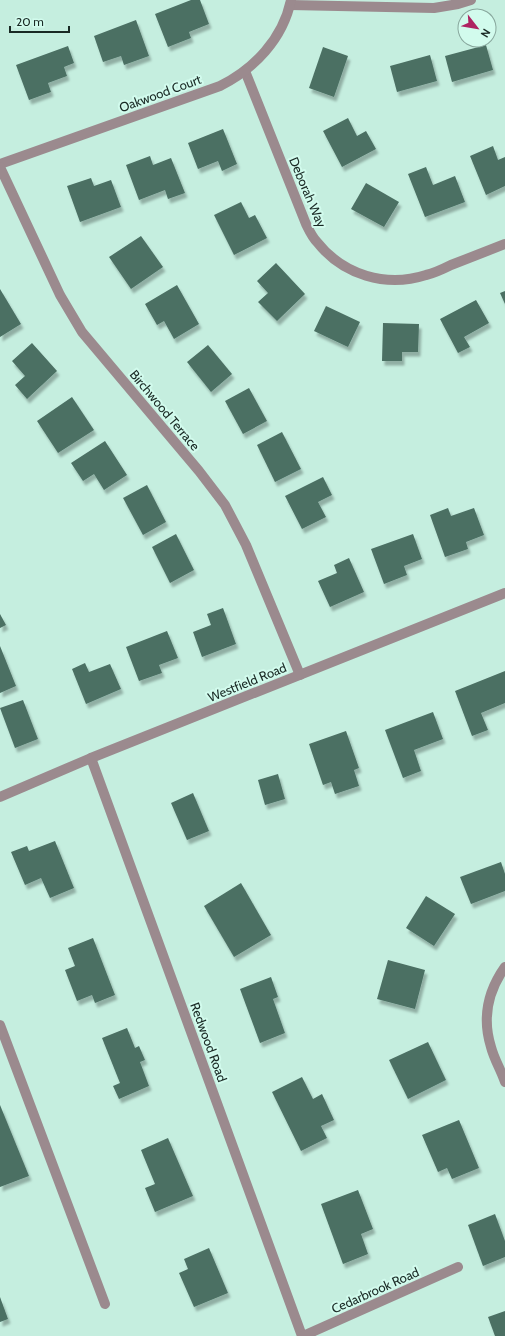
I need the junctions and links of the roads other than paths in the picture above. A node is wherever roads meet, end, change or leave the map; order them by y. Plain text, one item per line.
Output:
1 (471, 0) edge
2 (290, 2) edge
3 (245, 71) junction
4 (0, 164) edge
5 (0, 167) edge
6 (505, 244) edge
7 (505, 593) edge
8 (300, 675) junction
9 (91, 758) junction
10 (0, 797) edge
11 (505, 967) edge
12 (0, 1025) edge
13 (505, 1082) edge
14 (458, 1267) dead end
15 (106, 1304) dead end
16 (303, 1336) edge

1 - 2 street
2 - 3 street, Oakwood Court
3 - 4 street, Oakwood Court
3 - 6 street, Deborah Way
5 - 8 street, Birchwood Terrace
7 - 8 street, Westfield Road
8 - 9 street, Westfield Road
9 - 10 street, Westfield Road
9 - 16 street, Redwood Road
11 - 13 street
12 - 15 street
14 - 16 street, Cedarbrook Road

